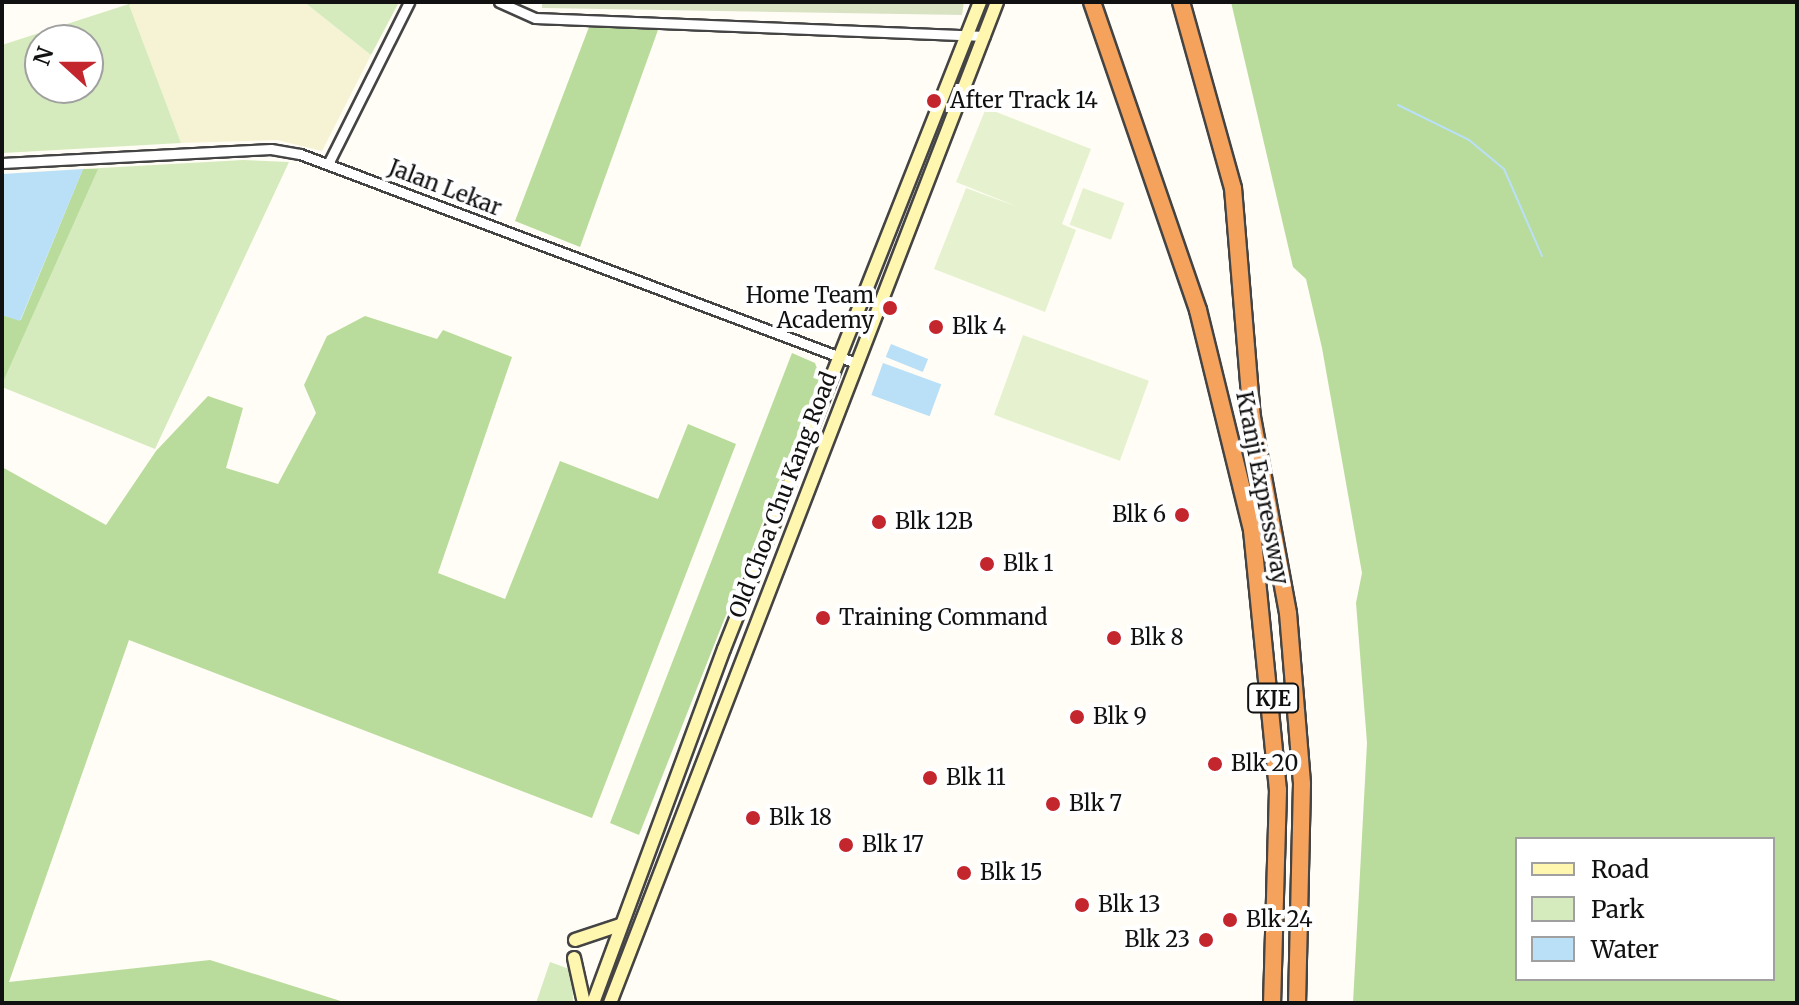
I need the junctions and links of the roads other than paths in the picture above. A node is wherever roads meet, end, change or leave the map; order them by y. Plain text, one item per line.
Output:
1 (409, 2) edge
2 (499, 2) edge
3 (980, 2) edge
4 (997, 2) edge
5 (1092, 2) edge
6 (1181, 2) edge
7 (970, 34) junction
8 (985, 36) junction
9 (2, 163) edge
10 (328, 164) junction
11 (838, 356) junction
12 (856, 363) junction
13 (746, 645) junction
14 (724, 649) junction
15 (621, 924) junction
16 (575, 940) dead end
17 (574, 958) dead end
18 (584, 1003) edge
19 (593, 1003) edge
20 (610, 1003) edge
21 (1272, 1003) edge
22 (1297, 1003) edge

1 - 10 street
2 - 7 street
3 - 7 main road, Old Choa Chu Kang Road
4 - 8 main road, Old Choa Chu Kang Road
5 - 21 highway, Kranji Expressway / KJE
6 - 22 highway, Kranji Expressway / KJE
7 - 8 street
7 - 11 main road, Old Choa Chu Kang Road
8 - 12 main road, Old Choa Chu Kang Road
9 - 10 street, Jalan Lekar
10 - 11 street, Jalan Lekar
11 - 12 street, Jalan Lekar
11 - 14 main road, Old Choa Chu Kang Road
12 - 13 main road, Old Choa Chu Kang Road
13 - 14 main road
13 - 20 main road, Old Choa Chu Kang Road
14 - 15 main road, Old Choa Chu Kang Road
15 - 16 main road
15 - 19 main road, Old Choa Chu Kang Road
17 - 18 main road

